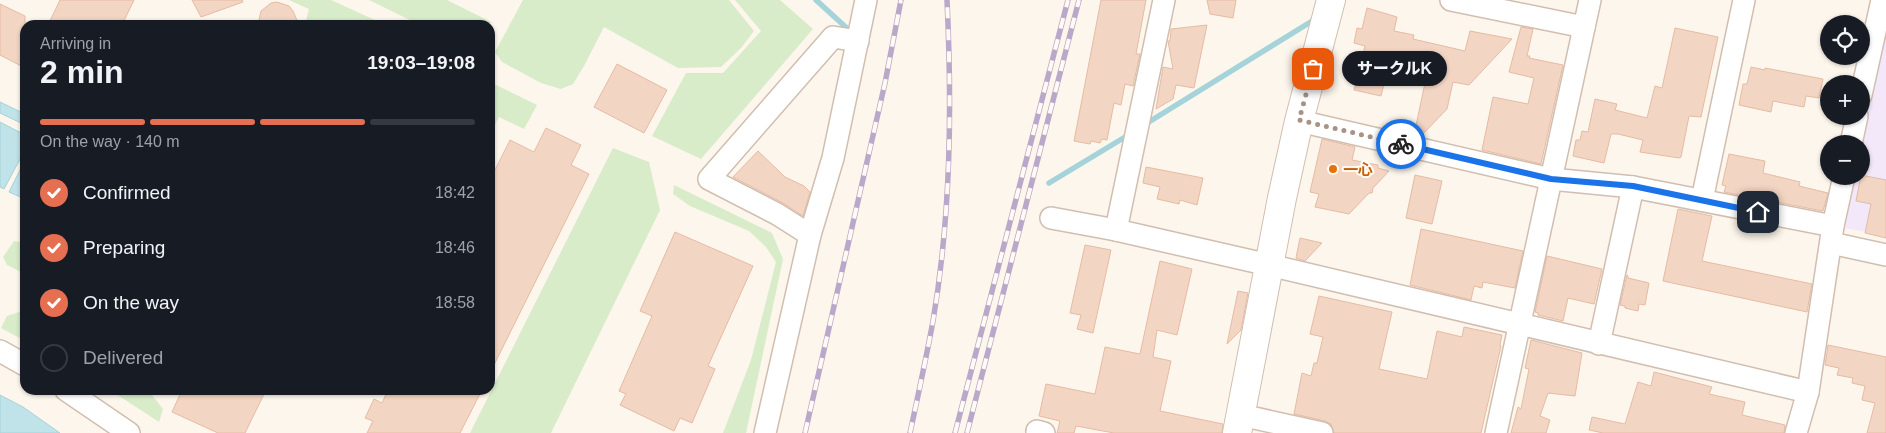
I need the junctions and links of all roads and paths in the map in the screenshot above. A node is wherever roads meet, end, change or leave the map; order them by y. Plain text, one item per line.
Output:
1 (866, 0) edge
2 (1164, 0) edge
3 (1331, 0) edge
4 (1451, 0) edge
5 (1590, 0) edge
6 (1744, 0) edge
7 (1882, 0) edge
8 (1584, 27) junction
9 (858, 41) junction
10 (1866, 75) edge
11 (1299, 120) junction
12 (1551, 179) junction
13 (1842, 185) edge
14 (1633, 186) junction
15 (1702, 200) junction
16 (1051, 218) dead end
17 (1116, 230) junction
18 (1832, 235) junction
19 (810, 236) junction
20 (1886, 255) edge
21 (1269, 265) junction
22 (1519, 325) junction
23 (1599, 344) junction
24 (0, 351) edge
25 (20, 362) edge
26 (1808, 392) junction
27 (73, 395) edge
28 (1239, 424) edge
29 (129, 433) edge
30 (765, 433) edge
31 (1037, 433) edge
32 (1044, 433) edge
33 (1322, 433) edge
34 (1496, 433) edge
35 (1796, 433) edge

1 - 9 street
2 - 17 street
3 - 11 street
4 - 8 street
5 - 8 street
6 - 15 street
7 - 10 street
8 - 12 street
9 - 19 street
9 - 19 street
11 - 12 street
11 - 21 street
12 - 14 street
12 - 22 street
13 - 18 street
14 - 15 street
14 - 23 street
15 - 18 street
16 - 17 street
17 - 21 street
18 - 20 street
18 - 26 street
19 - 30 street
21 - 22 street
21 - 28 street
22 - 23 street
22 - 34 street
23 - 26 street
24 - 25 street
26 - 35 street
27 - 29 street
28 - 33 street
31 - 32 street

